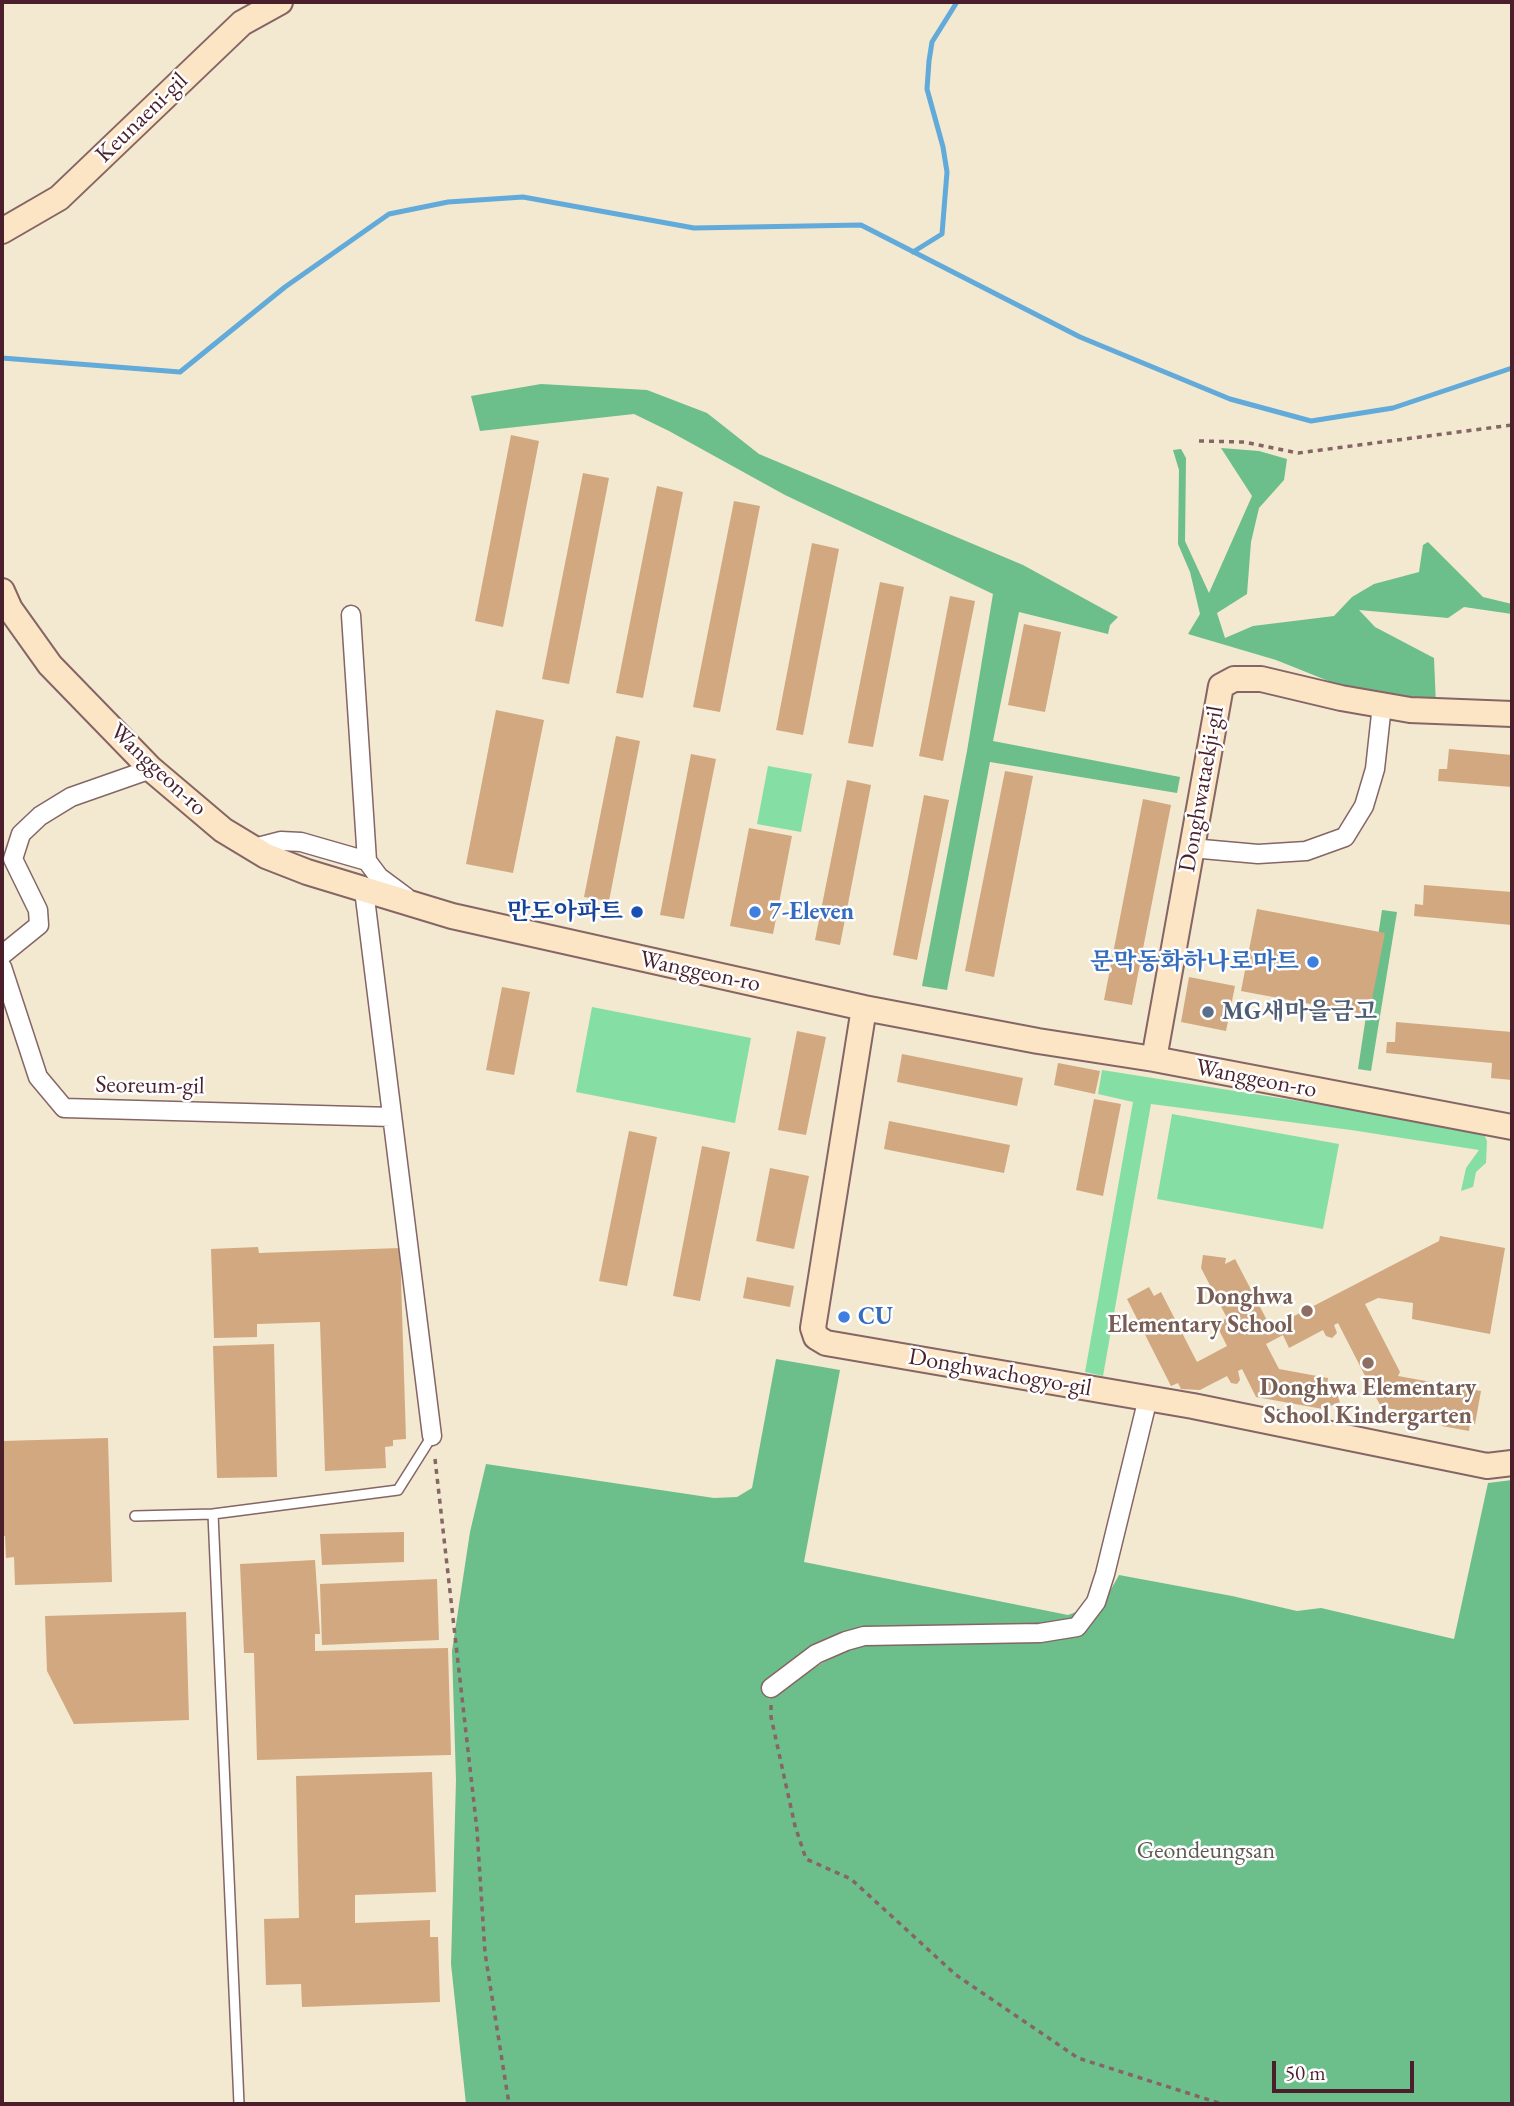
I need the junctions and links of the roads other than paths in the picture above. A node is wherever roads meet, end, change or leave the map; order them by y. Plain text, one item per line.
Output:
1 (280, 2) edge
2 (2, 231) edge
3 (2, 591) edge
4 (351, 615) dead end
5 (1382, 705) junction
6 (1512, 713) edge
7 (150, 768) junction
8 (254, 848) junction
9 (1191, 848) junction
10 (367, 861) junction
11 (364, 890) junction
12 (420, 907) junction
13 (2, 955) edge
14 (2, 967) edge
15 (864, 1008) junction
16 (1154, 1059) junction
17 (392, 1117) junction
18 (1512, 1127) edge
19 (1148, 1398) junction
20 (432, 1436) joint
21 (1512, 1463) edge
22 (213, 1514) junction
23 (135, 1517) dead end
24 (771, 1688) road end
25 (239, 2104) edge

1 - 2 street, Keunaeni-gil
3 - 7 street, Wanggeon-ro
4 - 10 street
5 - 6 street, Donghwataekji-gil
5 - 9 street
5 - 9 street, Donghwataekji-gil
7 - 8 street, Wanggeon-ro
7 - 13 street
8 - 10 street
8 - 11 street, Wanggeon-ro
9 - 16 street, Donghwataekji-gil
10 - 12 street
11 - 12 street, Wanggeon-ro
11 - 17 street
12 - 15 street, Wanggeon-ro
14 - 17 street, Seoreum-gil
15 - 16 street, Wanggeon-ro
15 - 19 street, Donghwachogyo-gil
16 - 18 street, Wanggeon-ro
17 - 20 street
19 - 21 street, Donghwachogyo-gil
19 - 24 street
20 - 22 lane
22 - 23 lane
22 - 25 lane

